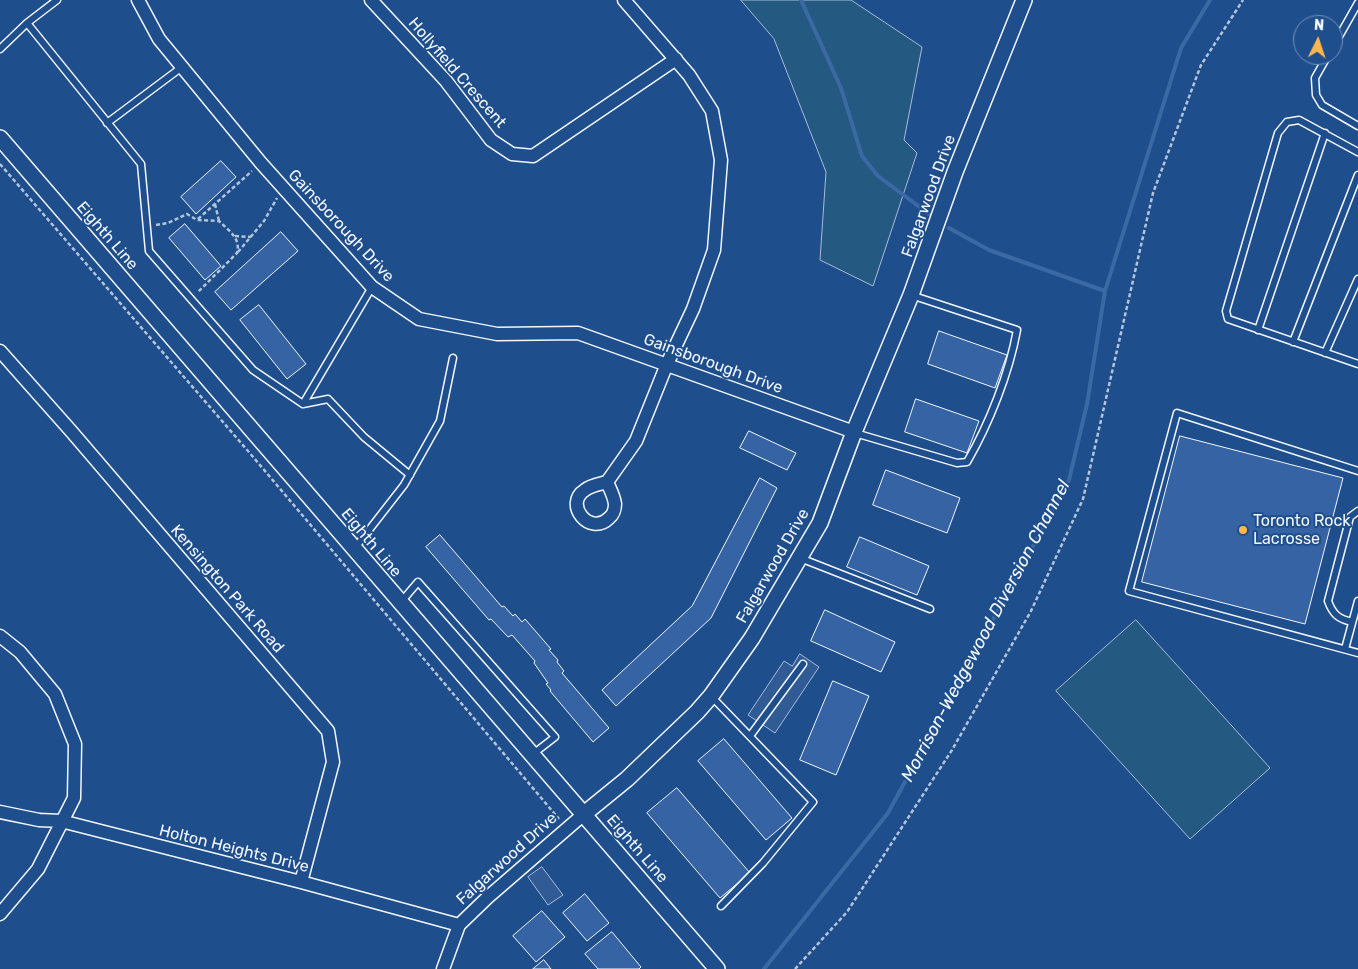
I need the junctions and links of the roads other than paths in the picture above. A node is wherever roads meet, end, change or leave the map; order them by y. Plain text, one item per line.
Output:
1 (57, 0) edge
2 (138, 0) edge
3 (371, 0) edge
4 (624, 0) edge
5 (1024, 0) edge
6 (1358, 4) edge
7 (27, 23) junction
8 (1343, 30) edge
9 (0, 49) edge
10 (676, 59) junction
11 (1322, 65) edge
12 (182, 66) junction
13 (107, 123) junction
14 (1358, 126) edge
15 (1325, 133) junction
16 (0, 138) edge
17 (1358, 152) edge
18 (1358, 175) edge
19 (1358, 279) edge
20 (372, 287) junction
21 (912, 295) junction
22 (1258, 330) junction
23 (1293, 342) junction
24 (0, 352) edge
25 (1325, 353) junction
26 (453, 358) dead end
27 (668, 364) junction
28 (1358, 364) edge
29 (303, 404) junction
30 (854, 432) junction
31 (1358, 471) edge
32 (410, 475) junction
33 (607, 482) dead end
34 (1358, 511) edge
35 (354, 549) junction
36 (800, 558) junction
37 (1358, 601) edge
38 (400, 603) junction
39 (930, 609) dead end
40 (1352, 622) junction
41 (0, 636) edge
42 (1345, 650) junction
43 (1358, 653) edge
44 (803, 664) dead end
45 (711, 696) junction
46 (750, 736) junction
47 (532, 754) junction
48 (0, 812) edge
49 (584, 814) junction
50 (62, 821) junction
51 (301, 882) junction
52 (721, 906) dead end
53 (0, 914) edge
54 (459, 926) junction
55 (443, 969) edge
56 (717, 969) edge

1 - 7 lane
2 - 12 street, Gainsborough Drive
3 - 10 street, Hollyfield Crescent
4 - 10 street
5 - 21 street, Falgarwood Drive
6 - 8 lane
7 - 9 lane
7 - 13 lane
10 - 27 street
11 - 14 lane
12 - 13 lane
12 - 20 street, Gainsborough Drive
13 - 29 lane
15 - 17 lane
15 - 22 lane
15 - 22 lane
16 - 35 street, Eighth Line
18 - 23 lane
19 - 25 lane
20 - 27 street, Gainsborough Drive
20 - 29 lane
21 - 30 street, Falgarwood Drive
21 - 30 lane
22 - 23 lane
23 - 25 lane
24 - 51 street, Kensington Park Road
25 - 28 lane
26 - 32 lane
27 - 30 street, Gainsborough Drive
27 - 33 street
29 - 32 lane
30 - 36 street, Falgarwood Drive
31 - 42 lane
32 - 35 lane
34 - 40 lane
35 - 38 street, Eighth Line
36 - 39 lane
36 - 45 street, Falgarwood Drive
37 - 40 lane
38 - 47 street, Eighth Line
38 - 47 lane
40 - 42 lane
41 - 50 street
42 - 43 lane
44 - 46 lane
45 - 46 lane
45 - 49 street, Falgarwood Drive
46 - 52 lane
47 - 49 street, Eighth Line
48 - 50 street, Holton Heights Drive
49 - 54 street, Falgarwood Drive
49 - 56 street, Eighth Line
50 - 51 street, Holton Heights Drive
50 - 53 street
51 - 54 street, Holton Heights Drive
54 - 55 street, Falgarwood Drive

